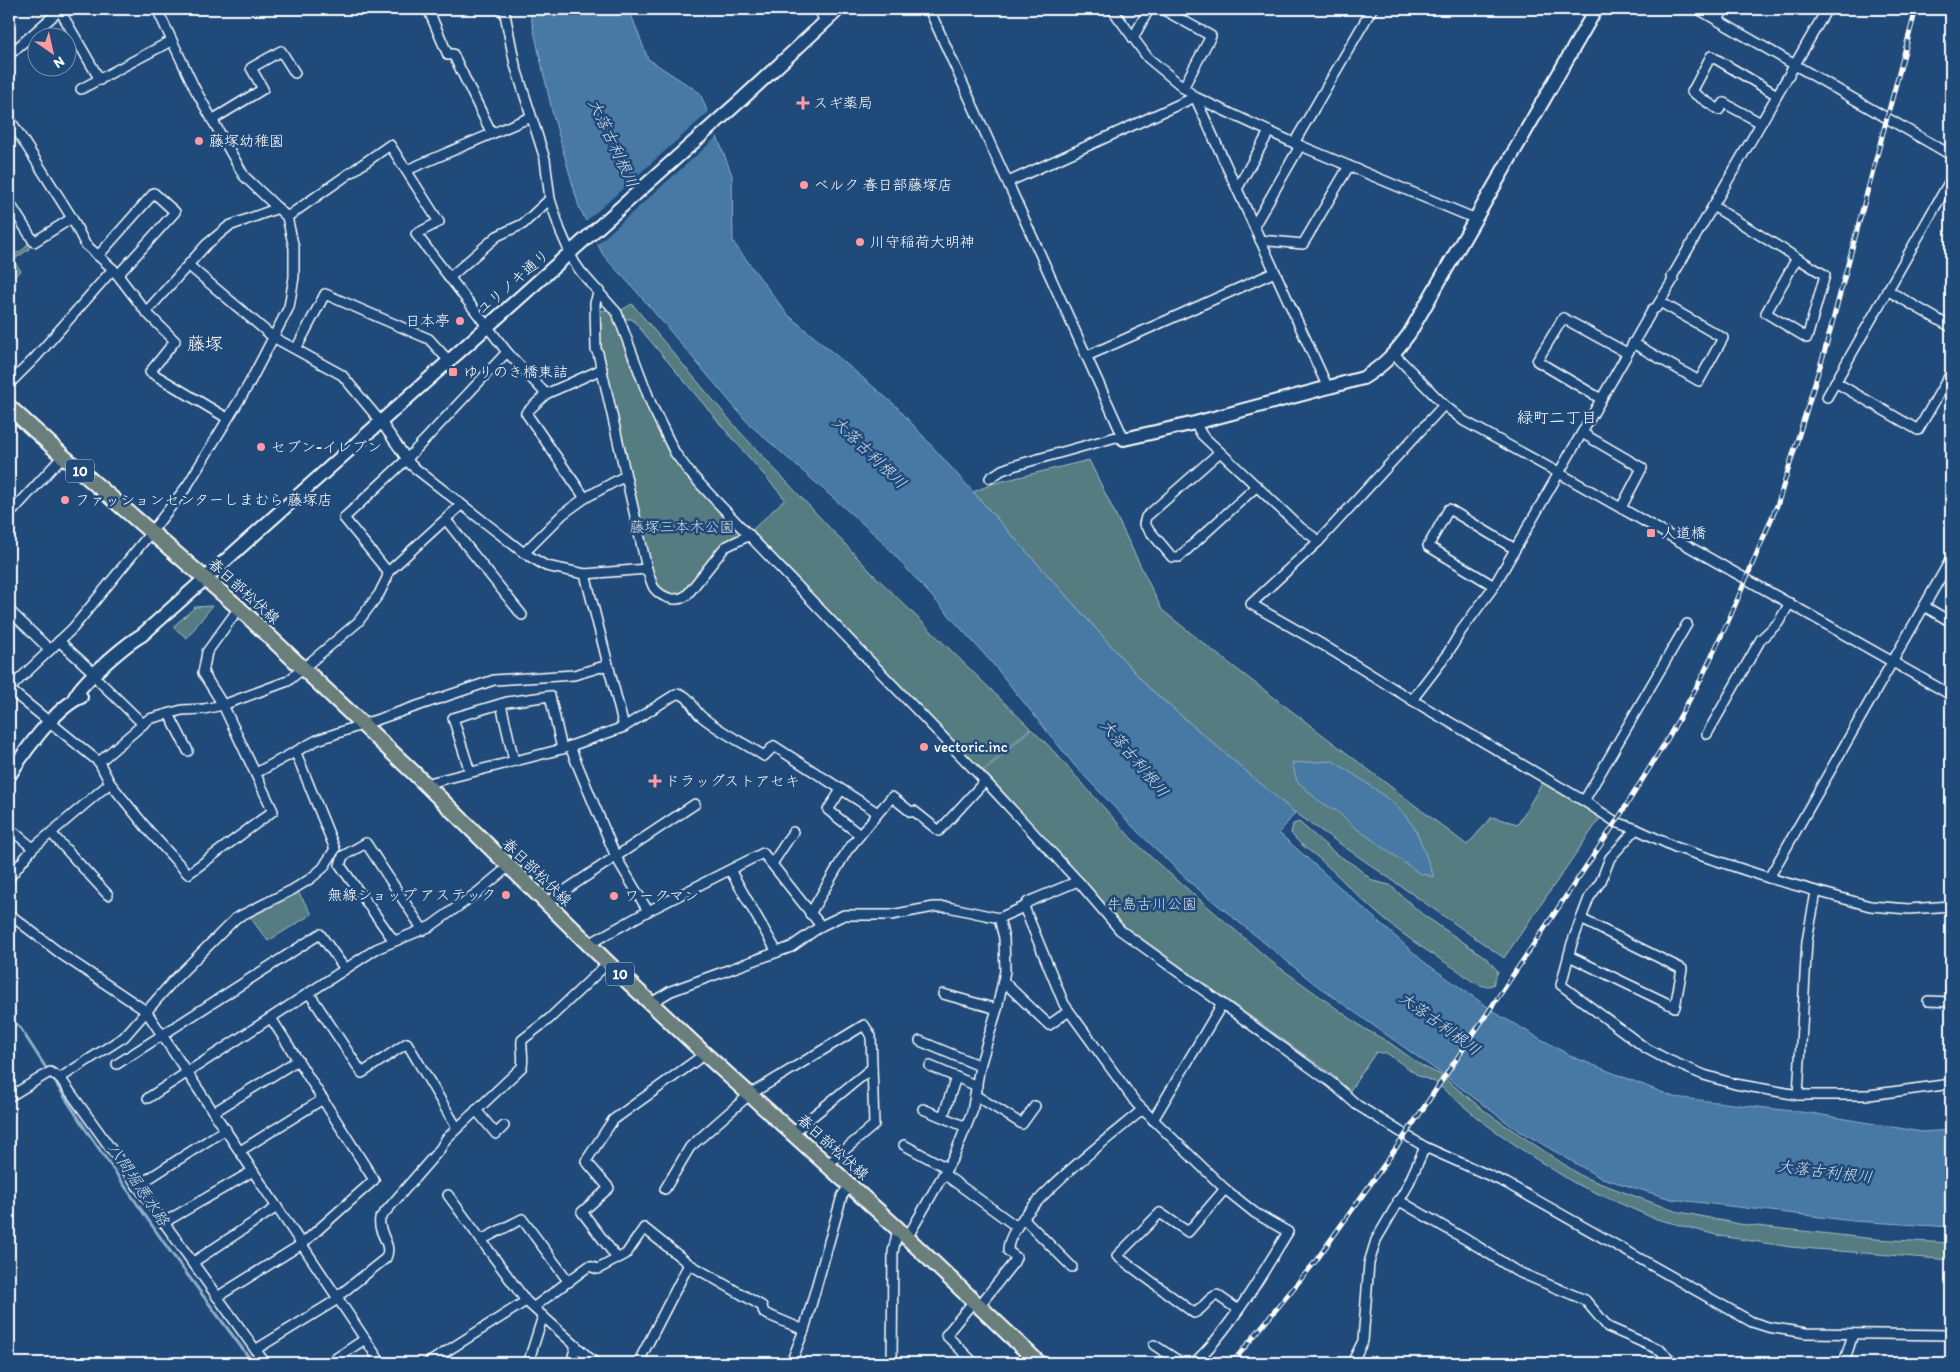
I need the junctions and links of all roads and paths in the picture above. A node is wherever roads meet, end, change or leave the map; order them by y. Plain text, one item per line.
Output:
1 (59, 9) edge
2 (157, 9) edge
3 (428, 9) edge
4 (504, 9) edge
5 (819, 9) edge
6 (839, 9) edge
7 (929, 9) edge
8 (1112, 9) edge
9 (1149, 9) edge
10 (1162, 9) edge
11 (1372, 9) edge
12 (1596, 9) edge
13 (1698, 9) edge
14 (1724, 9) edge
15 (1827, 9) edge
16 (1718, 20) junction
17 (825, 22) junction
18 (1133, 38) junction
19 (171, 41) junction
20 (9, 56) edge
21 (1794, 65) junction
22 (295, 73) dead end
23 (100, 80) junction
24 (1183, 88) junction
25 (81, 90) dead end
26 (1777, 95) junction
27 (1195, 97) junction
28 (531, 117) junction
29 (9, 118) edge
30 (212, 120) junction
31 (1761, 123) junction
32 (1269, 132) junction
33 (492, 134) junction
34 (1297, 145) junction
35 (1951, 155) edge
36 (1349, 166) junction
37 (407, 170) junction
38 (1951, 179) edge
39 (1008, 182) junction
40 (1237, 189) junction
41 (550, 199) junction
42 (9, 202) edge
43 (1713, 206) junction
44 (278, 208) junction
45 (287, 217) junction
46 (72, 218) junction
47 (1476, 219) junction
48 (1254, 226) junction
49 (1260, 240) junction
50 (570, 254) junction
51 (98, 256) junction
52 (1797, 258) junction
53 (188, 264) junction
54 (115, 272) junction
55 (1275, 272) junction
56 (449, 278) junction
57 (1888, 290) junction
58 (599, 291) junction
59 (1660, 302) junction
60 (146, 312) junction
61 (487, 327) junction
62 (1951, 327) edge
63 (273, 337) junction
64 (1633, 344) junction
65 (296, 349) junction
66 (507, 352) junction
67 (1394, 354) junction
68 (1628, 354) junction
69 (1087, 356) junction
70 (449, 361) junction
71 (602, 369) junction
72 (1951, 373) edge
73 (1835, 382) junction
74 (9, 384) edge
75 (1328, 388) junction
76 (546, 394) junction
77 (1827, 397) dead end
78 (1601, 399) junction
79 (1444, 405) junction
80 (9, 407) edge
81 (227, 418) junction
82 (381, 422) junction
83 (1195, 423) junction
84 (1582, 433) junction
85 (1124, 439) junction
86 (1220, 452) junction
87 (62, 456) junction
88 (406, 460) junction
89 (1559, 473) junction
90 (625, 476) junction
91 (990, 478) dead end
92 (1257, 486) junction
93 (585, 498) junction
94 (461, 505) junction
95 (1621, 508) junction
96 (9, 515) edge
97 (446, 520) junction
98 (152, 532) junction
99 (750, 535) junction
100 (1318, 541) junction
101 (1515, 549) junction
102 (524, 553) junction
103 (1951, 559) edge
104 (646, 568) junction
105 (388, 572) junction
106 (585, 574) junction
107 (206, 578) junction
108 (1494, 586) junction
109 (1790, 603) junction
110 (1924, 606) junction
111 (239, 608) junction
112 (9, 610) edge
113 (522, 615) dead end
114 (1951, 622) edge
115 (1686, 624) dead end
116 (59, 640) junction
117 (50, 650) junction
118 (1893, 660) junction
119 (608, 665) junction
120 (303, 667) junction
121 (97, 678) junction
122 (9, 689) edge
123 (1951, 694) edge
124 (1412, 700) junction
125 (501, 704) junction
126 (223, 705) junction
127 (169, 714) junction
128 (50, 722) junction
129 (143, 724) junction
130 (364, 725) junction
131 (624, 726) junction
132 (1707, 734) dead end
133 (566, 748) junction
134 (188, 751) dead end
135 (296, 753) junction
136 (514, 761) junction
137 (98, 762) junction
138 (470, 772) junction
139 (256, 774) junction
140 (9, 776) edge
141 (985, 781) junction
142 (110, 783) junction
143 (425, 784) junction
144 (841, 790) junction
145 (1584, 801) junction
146 (695, 804) dead end
147 (878, 814) junction
148 (9, 828) edge
149 (1636, 829) junction
150 (793, 832) dead end
151 (51, 833) junction
152 (860, 835) junction
153 (33, 848) junction
154 (616, 857) junction
155 (772, 864) junction
156 (508, 867) junction
157 (730, 870) junction
158 (9, 878) edge
159 (1769, 878) junction
160 (1078, 881) junction
161 (1816, 892) junction
162 (108, 895) dead end
163 (546, 904) junction
164 (1951, 906) edge
165 (1024, 907) junction
166 (648, 911) junction
167 (9, 914) edge
168 (810, 914) junction
169 (999, 918) junction
170 (1581, 919) junction
171 (821, 926) junction
172 (423, 930) junction
173 (394, 942) junction
174 (589, 944) junction
175 (778, 952) junction
176 (1569, 956) junction
177 (608, 963) junction
178 (345, 969) junction
179 (1003, 981) junction
180 (309, 993) junction
181 (942, 994) dead end
182 (1928, 1001) dead end
183 (1951, 1002) edge
184 (651, 1003) junction
185 (1222, 1004) junction
186 (997, 1009) junction
187 (146, 1011) junction
188 (1069, 1011) junction
189 (271, 1018) junction
190 (162, 1034) junction
191 (920, 1042) dead end
192 (705, 1054) junction
193 (298, 1060) junction
194 (117, 1064) dead end
195 (930, 1066) dead end
196 (980, 1066) junction
197 (872, 1068) junction
198 (187, 1071) junction
199 (956, 1077) junction
200 (60, 1078) junction
201 (1951, 1084) edge
202 (976, 1090) junction
203 (1798, 1094) junction
204 (750, 1095) junction
205 (9, 1097) edge
206 (148, 1098) dead end
207 (323, 1099) junction
208 (1035, 1106) dead end
209 (923, 1109) dead end
210 (476, 1110) junction
211 (1142, 1110) junction
212 (214, 1112) junction
213 (943, 1117) junction
214 (1153, 1120) junction
215 (504, 1126) dead end
216 (966, 1127) junction
217 (457, 1128) junction
218 (226, 1130) junction
219 (792, 1133) junction
220 (904, 1146) dead end
221 (1425, 1147) junction
222 (240, 1151) junction
223 (827, 1165) junction
224 (253, 1171) junction
225 (946, 1171) junction
226 (850, 1185) junction
227 (137, 1186) junction
228 (665, 1189) dead end
229 (1225, 1189) junction
230 (448, 1195) dead end
231 (1398, 1200) junction
232 (277, 1207) junction
233 (1023, 1218) junction
234 (163, 1223) junction
235 (1017, 1227) junction
236 (903, 1233) junction
237 (481, 1240) junction
238 (302, 1244) junction
239 (617, 1258) junction
240 (192, 1263) junction
241 (689, 1264) junction
242 (1072, 1267) dead end
243 (569, 1282) junction
244 (217, 1297) junction
245 (338, 1298) junction
246 (530, 1304) junction
247 (977, 1304) junction
248 (1237, 1309) junction
249 (543, 1316) junction
250 (804, 1330) junction
251 (1853, 1334) junction
252 (1951, 1335) edge
253 (365, 1339) junction
254 (1154, 1344) dead end
255 (576, 1346) junction
256 (256, 1350) junction
257 (265, 1363) edge
258 (329, 1363) edge
259 (381, 1363) edge
260 (428, 1363) edge
261 (528, 1363) edge
262 (571, 1363) edge
263 (595, 1363) edge
264 (638, 1363) edge
265 (791, 1363) edge
266 (892, 1363) edge
267 (974, 1363) edge
268 (1039, 1363) edge
269 (1182, 1363) edge
270 (1194, 1363) edge
271 (1352, 1363) edge
272 (1674, 1363) edge
273 (1844, 1363) edge

1 - 20 street
1 - 23 street
2 - 19 street
3 - 33 street
4 - 28 street
5 - 17 street
6 - 17 street, ユリノキ通り
7 - 39 street
8 - 18 street
9 - 18 street
10 - 24 street
11 - 34 street
12 - 47 street
13 - 16 street
14 - 16 street
15 - 21 street
16 - 21 street
17 - 50 street, ユリノキ通り
18 - 24 street
19 - 23 street
19 - 30 street
21 - 26 street
21 - 35 street
22 - 30 street
23 - 25 street
24 - 27 street
26 - 31 street
26 - 31 street
27 - 32 street
27 - 39 street
27 - 40 street
28 - 33 street
28 - 41 street
29 - 46 street
30 - 44 street
31 - 43 street
32 - 34 street
32 - 40 street
33 - 37 street
34 - 36 street
34 - 48 street
36 - 47 street
36 - 49 street
37 - 45 street
37 - 56 street
38 - 57 street
39 - 69 street
40 - 48 street
41 - 50 street
41 - 56 street
42 - 46 street
43 - 52 street
43 - 59 street
44 - 45 street
44 - 53 street
45 - 63 street
46 - 51 street
47 - 67 street
48 - 49 street
49 - 55 street
50 - 58 street
50 - 61 street, ユリノキ通り
51 - 54 street
51 - 54 street
52 - 52 street
53 - 60 street
53 - 63 street
54 - 60 street
54 - 74 street
55 - 69 street
55 - 75 street
56 - 61 street
57 - 62 street
57 - 73 street
58 - 71 street
58 - 99 street
59 - 64 street
59 - 64 street
60 - 81 street
61 - 66 street
61 - 70 street, ユリノキ通り
63 - 65 street
63 - 81 street
64 - 68 street
65 - 70 street
65 - 82 street
66 - 76 street
66 - 88 street
67 - 75 street
67 - 79 street
68 - 78 street
68 - 78 street
69 - 85 street
70 - 82 street, ユリノキ通り
71 - 76 street
71 - 90 street
72 - 73 street
73 - 77 street
75 - 83 street
76 - 93 street
78 - 84 street
79 - 89 street
79 - 100 street
80 - 87 main road, 春日部松伏線 / 10
81 - 98 street
82 - 88 street
82 - 107 street, ユリノキ通り
83 - 85 street
83 - 86 street
84 - 89 street
84 - 95 street
85 - 91 street
86 - 92 street
86 - 92 street
87 - 96 street
87 - 98 main road, 春日部松伏線 / 10
88 - 94 street
88 - 105 street
89 - 95 street
89 - 101 street
90 - 93 street
90 - 104 street
92 - 100 street
93 - 102 street
94 - 97 street
94 - 102 street
95 - 109 street
97 - 105 street
97 - 113 street
98 - 107 main road, 春日部松伏線 / 10
98 - 116 street
99 - 104 street
99 - 141 street
100 - 124 street
101 - 108 street
101 - 108 street
102 - 106 street
103 - 110 street
104 - 106 street
105 - 120 street
106 - 119 street
107 - 111 main road, 春日部松伏線 / 10
107 - 121 street, ユリノキ通り
108 - 124 street
109 - 118 street
109 - 132 street
110 - 114 street
110 - 118 street
111 - 120 main road, 春日部松伏線 / 10
111 - 126 street
112 - 117 street
115 - 145 street
116 - 117 street
116 - 121 street
117 - 122 street
118 - 123 street
118 - 159 street
119 - 130 street
119 - 131 street
120 - 126 street
120 - 130 main road, 春日部松伏線 / 10
121 - 128 street, ユリノキ通り
121 - 129 street
122 - 128 street
124 - 145 street
125 - 133 street
125 - 136 street
125 - 138 street
126 - 127 street
126 - 139 street
127 - 129 street
127 - 134 street
128 - 137 street
128 - 140 street, ユリノキ通り
129 - 137 street
130 - 135 street
130 - 143 main road, 春日部松伏線 / 10
131 - 133 street
131 - 144 street
133 - 136 street
133 - 154 street
135 - 139 street
135 - 187 street
136 - 138 street
137 - 142 street
138 - 143 street
139 - 142 street
141 - 147 street
141 - 160 street
142 - 151 street
143 - 156 main road, 春日部松伏線 / 10
144 - 147 street
144 - 152 street
145 - 149 street
146 - 154 street
147 - 152 street
148 - 153 street
149 - 159 street
149 - 170 street
150 - 155 street
151 - 153 street
151 - 162 street
152 - 168 street
153 - 158 street
154 - 163 street
154 - 166 street
155 - 157 street
155 - 168 street
156 - 163 main road, 春日部松伏線 / 10
156 - 172 street
157 - 166 street
157 - 175 street
159 - 161 street
160 - 165 street
160 - 185 street
161 - 164 street
161 - 203 street
163 - 174 main road, 春日部松伏線 / 10
165 - 169 street
165 - 188 street
166 - 174 street
167 - 187 street
168 - 171 street
169 - 171 street
169 - 179 street
170 - 176 street
170 - 176 street
171 - 175 street
172 - 173 street
172 - 173 street
173 - 178 street
174 - 177 main road, 春日部松伏線 / 10
175 - 184 street
176 - 203 street
177 - 184 main road, 春日部松伏線 / 10
177 - 210 street
178 - 180 street
178 - 190 street
179 - 186 street
179 - 188 street
180 - 189 street
180 - 217 street
181 - 186 street
182 - 183 street
184 - 192 main road, 春日部松伏線 / 10
185 - 214 street
185 - 221 street
186 - 196 street
187 - 190 street
187 - 200 street
188 - 211 street
189 - 193 street
189 - 198 street
190 - 194 street
190 - 198 street
191 - 196 street
192 - 204 main road, 春日部松伏線 / 10
192 - 239 street
193 - 207 street
193 - 212 street
195 - 199 street
196 - 202 street
197 - 204 street
197 - 219 street
197 - 223 street
198 - 206 street
198 - 212 street
199 - 202 street
199 - 213 street
200 - 205 street
200 - 227 street
201 - 203 street
202 - 208 street
202 - 216 street
204 - 219 main road, 春日部松伏線 / 10
204 - 228 street
207 - 222 street
207 - 238 street
209 - 213 street
210 - 215 street
210 - 217 street
211 - 214 street
211 - 233 street
212 - 218 street
213 - 216 street
214 - 229 street
216 - 225 street
217 - 245 street
218 - 222 street
218 - 227 street
219 - 223 main road, 春日部松伏線 / 10
220 - 225 street
221 - 231 street
221 - 251 street
222 - 224 street
223 - 226 main road, 春日部松伏線 / 10
224 - 232 street
224 - 234 street
225 - 235 street
225 - 236 street
226 - 236 main road, 春日部松伏線 / 10
226 - 250 street
227 - 234 street
229 - 248 street
229 - 248 street
230 - 237 street
231 - 271 street
231 - 272 street
232 - 238 street
232 - 240 street
233 - 235 street
233 - 242 street
234 - 240 street
235 - 247 street
236 - 247 main road, 春日部松伏線 / 10
236 - 266 street
237 - 243 street
237 - 246 street
238 - 244 street
238 - 245 street
239 - 241 street
239 - 243 street
240 - 244 street
241 - 250 street
241 - 264 street
243 - 246 street
244 - 256 street
245 - 253 street
245 - 256 street
246 - 249 street
246 - 260 street
247 - 267 street
247 - 268 main road, 春日部松伏線 / 10
248 - 270 street
249 - 255 street
249 - 261 street
250 - 265 street
251 - 252 street
251 - 273 street
253 - 258 street
253 - 259 street
254 - 269 street
255 - 262 street
255 - 263 street
256 - 257 street

